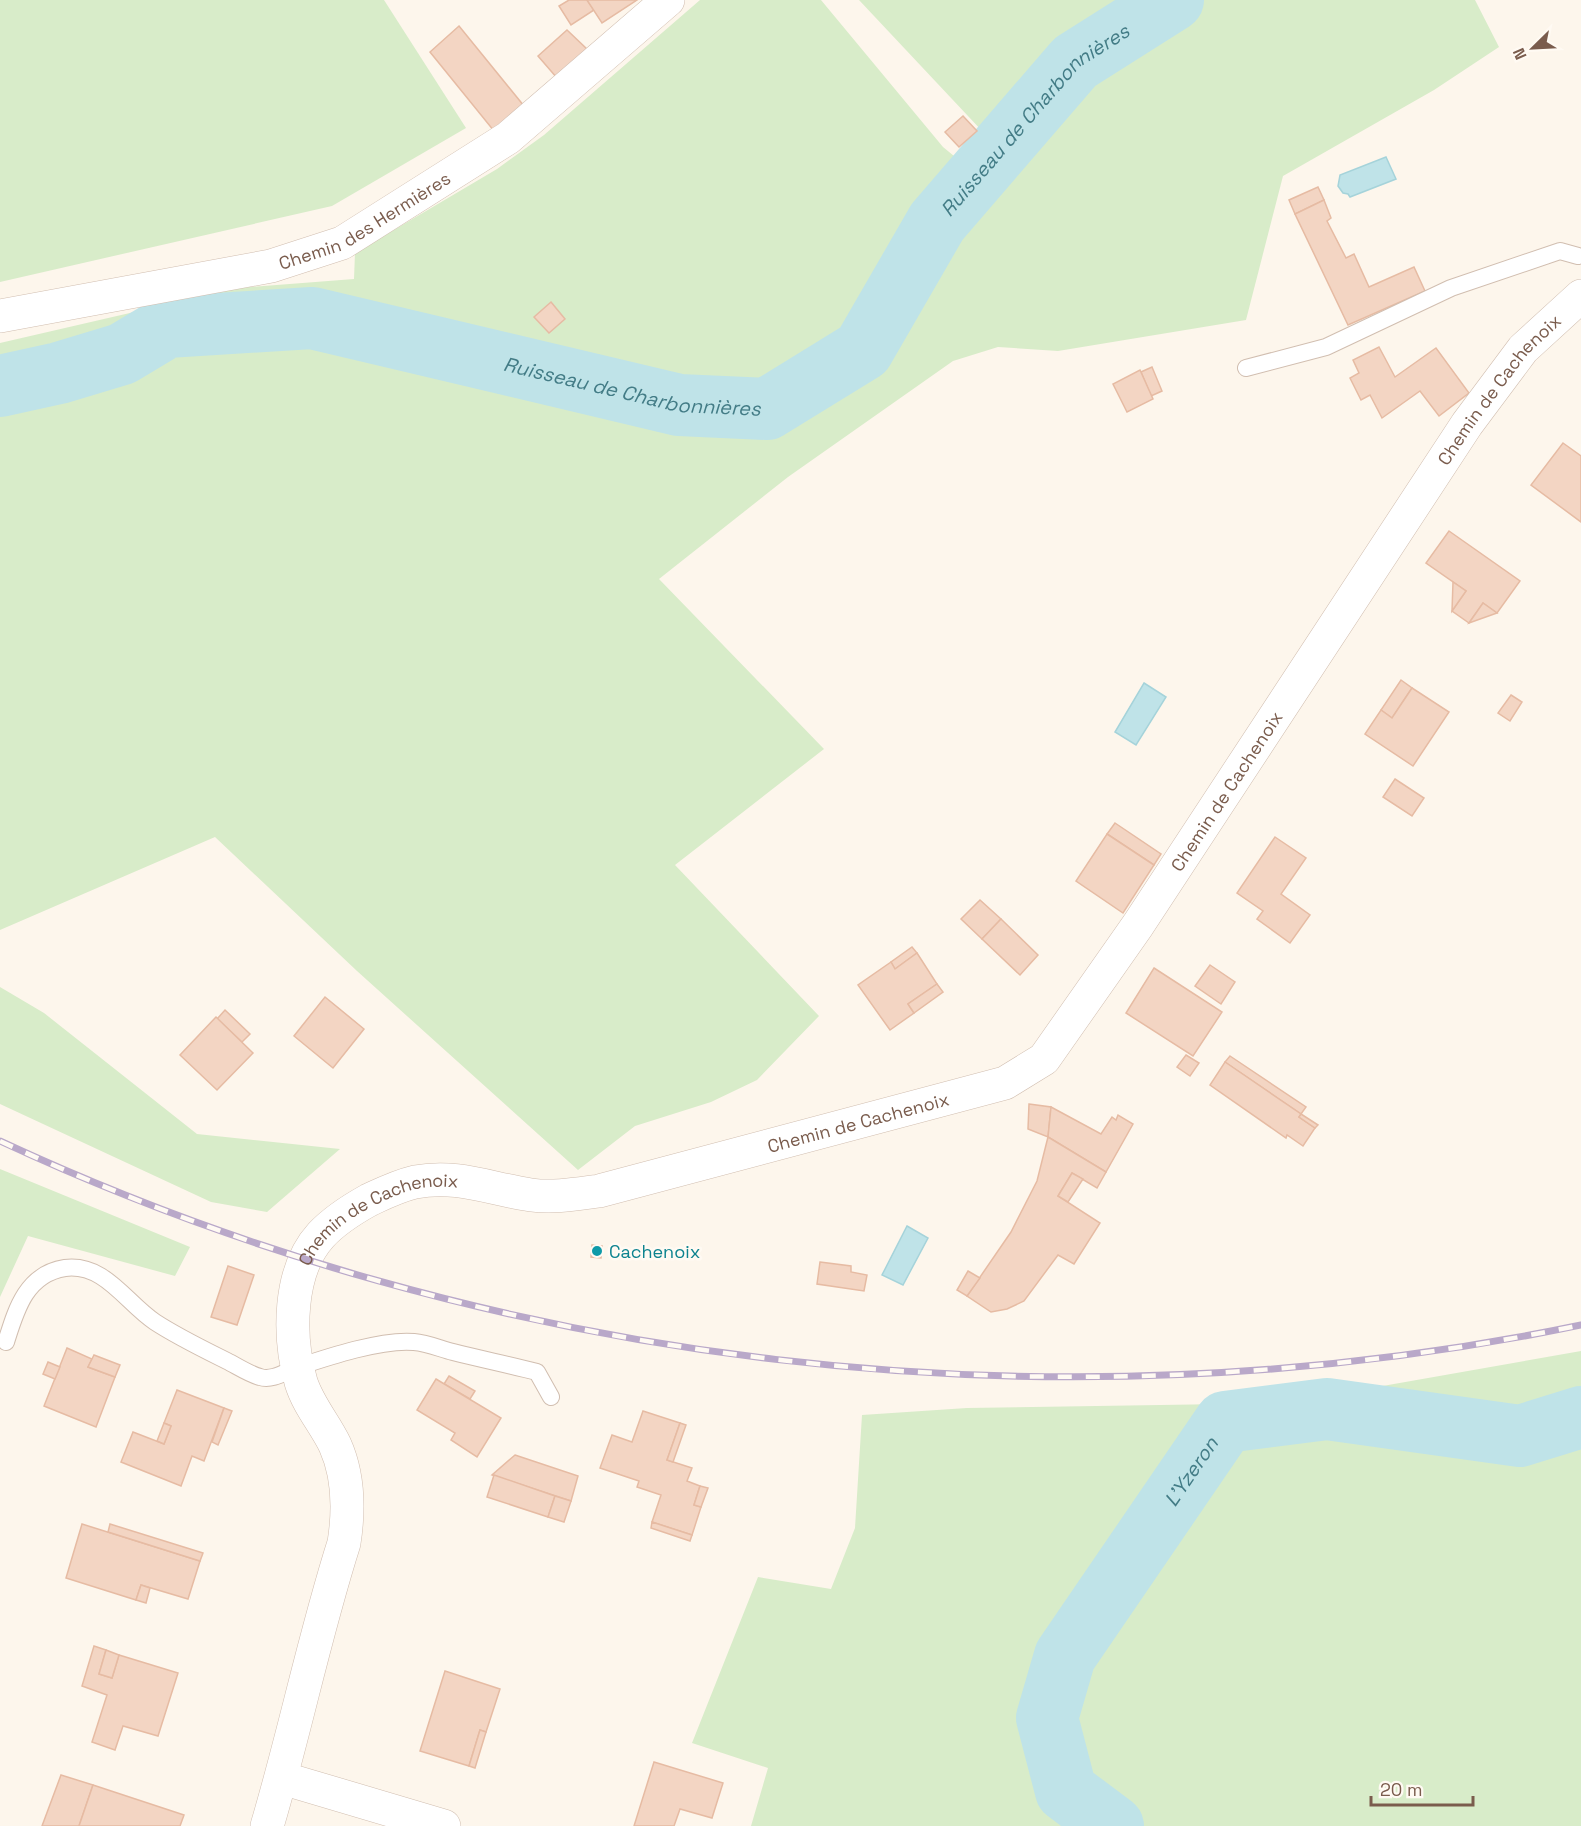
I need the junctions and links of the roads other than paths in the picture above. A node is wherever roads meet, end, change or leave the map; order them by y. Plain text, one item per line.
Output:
1 (668, 0) edge
2 (1578, 256) dead end
3 (1581, 296) edge
4 (0, 316) edge
5 (1246, 368) dead end
6 (6, 1342) dead end
7 (297, 1367) junction
8 (550, 1397) dead end
9 (282, 1778) junction
10 (267, 1826) edge
11 (444, 1826) edge

1 - 4 street, Chemin des Hermières
2 - 5 lane
3 - 7 street, Chemin de Cachenoix
6 - 7 lane
7 - 8 lane
7 - 9 street, Chemin de Cachenoix
9 - 10 street, Chemin de Cachenoix
9 - 11 street

